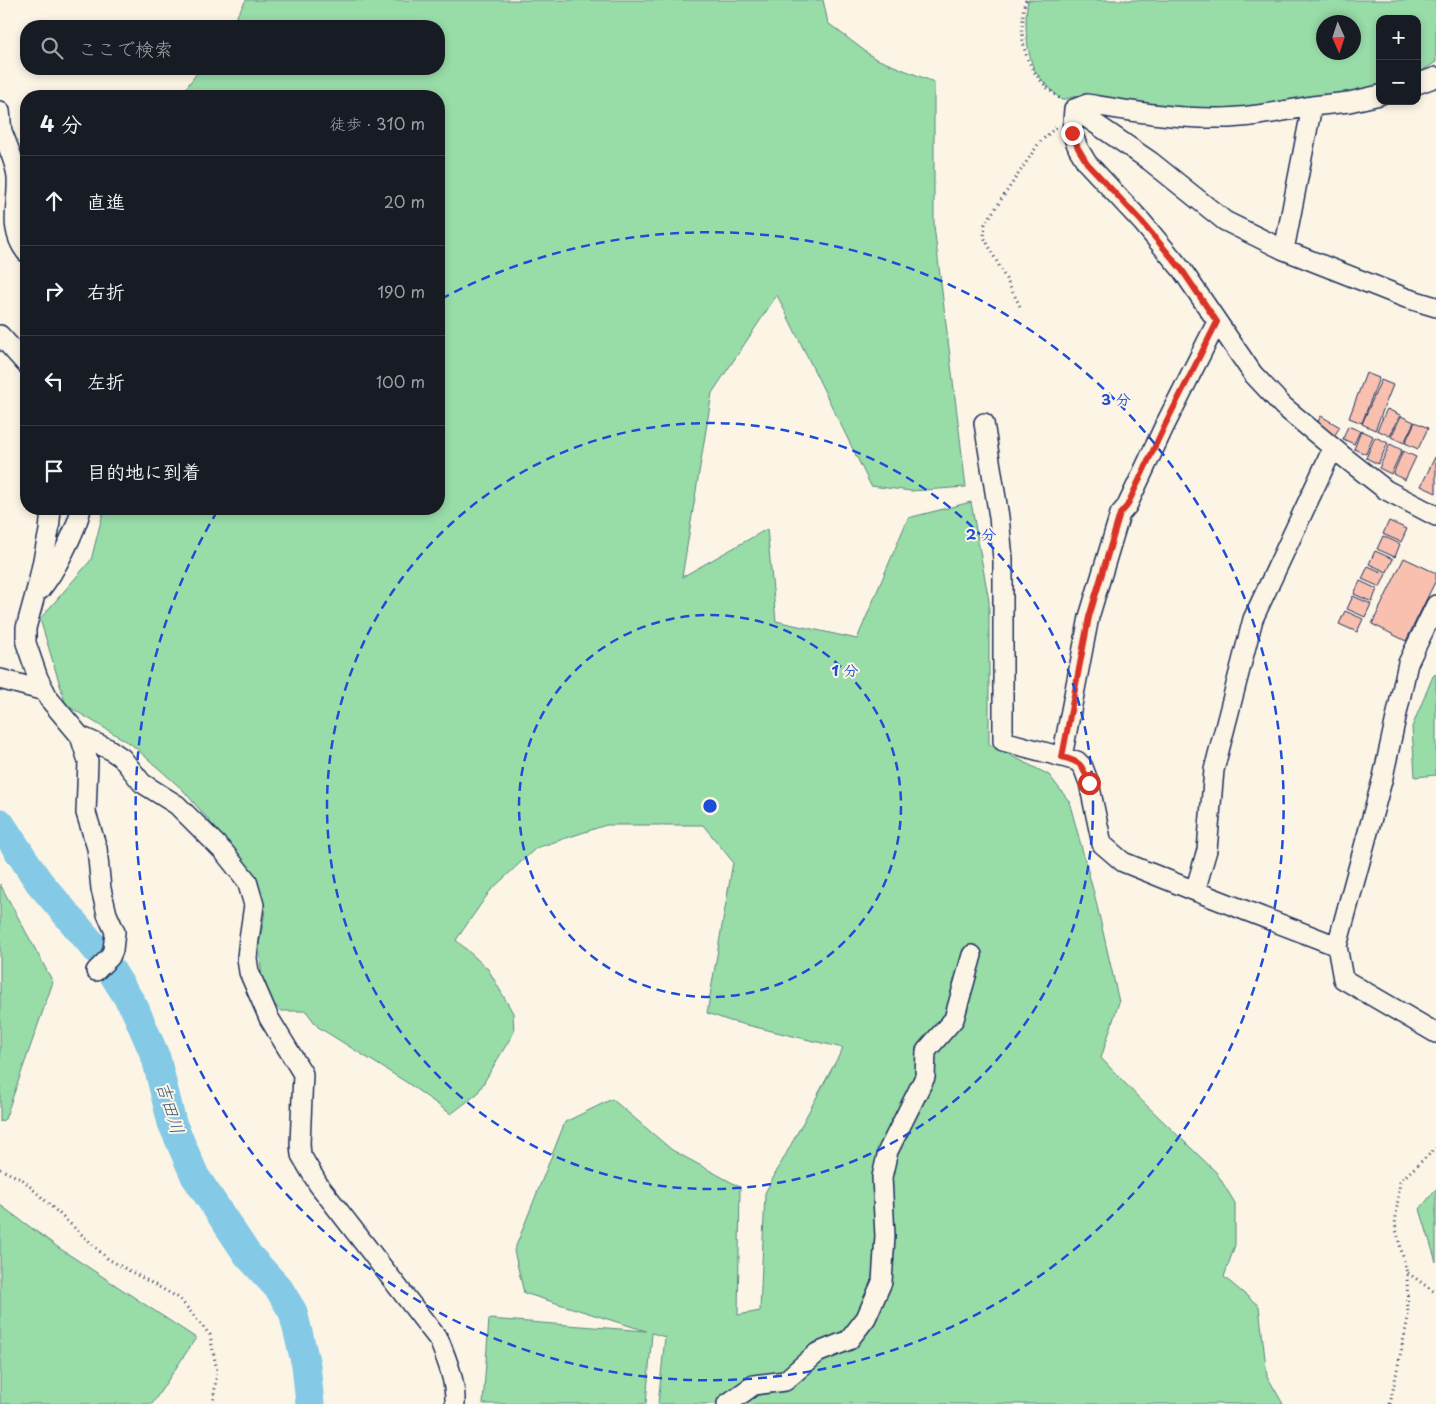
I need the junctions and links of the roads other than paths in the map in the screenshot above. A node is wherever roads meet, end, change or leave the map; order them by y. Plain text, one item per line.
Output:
1 (1436, 78) edge
2 (1421, 83) edge
3 (1376, 96) edge
4 (1312, 106) junction
5 (1074, 109) junction
6 (0, 111) edge
7 (20, 241) edge
8 (1284, 250) junction
9 (1436, 307) edge
10 (1217, 322) junction
11 (0, 336) edge
12 (20, 358) edge
13 (984, 423) dead end
14 (1333, 448) junction
15 (50, 515) edge
16 (78, 515) edge
17 (1436, 516) edge
18 (34, 599) junction
19 (1436, 605) edge
20 (0, 679) edge
21 (45, 691) junction
22 (80, 736) junction
23 (1062, 757) junction
24 (1195, 891) junction
25 (1337, 946) junction
26 (972, 955) dead end
27 (96, 971) dead end
28 (1436, 1033) edge
29 (455, 1404) edge
30 (727, 1404) edge

1 - 2 street
3 - 4 street
4 - 5 street
4 - 8 street
5 - 8 street
5 - 10 street
6 - 7 street
8 - 9 street
10 - 14 street
10 - 23 street
11 - 12 street
13 - 23 street
14 - 17 street
14 - 24 street
15 - 18 street
16 - 18 street
18 - 21 street
19 - 25 street
20 - 21 street
21 - 22 street
22 - 27 street
22 - 29 street
23 - 24 street
24 - 25 street
25 - 28 street
26 - 30 street

